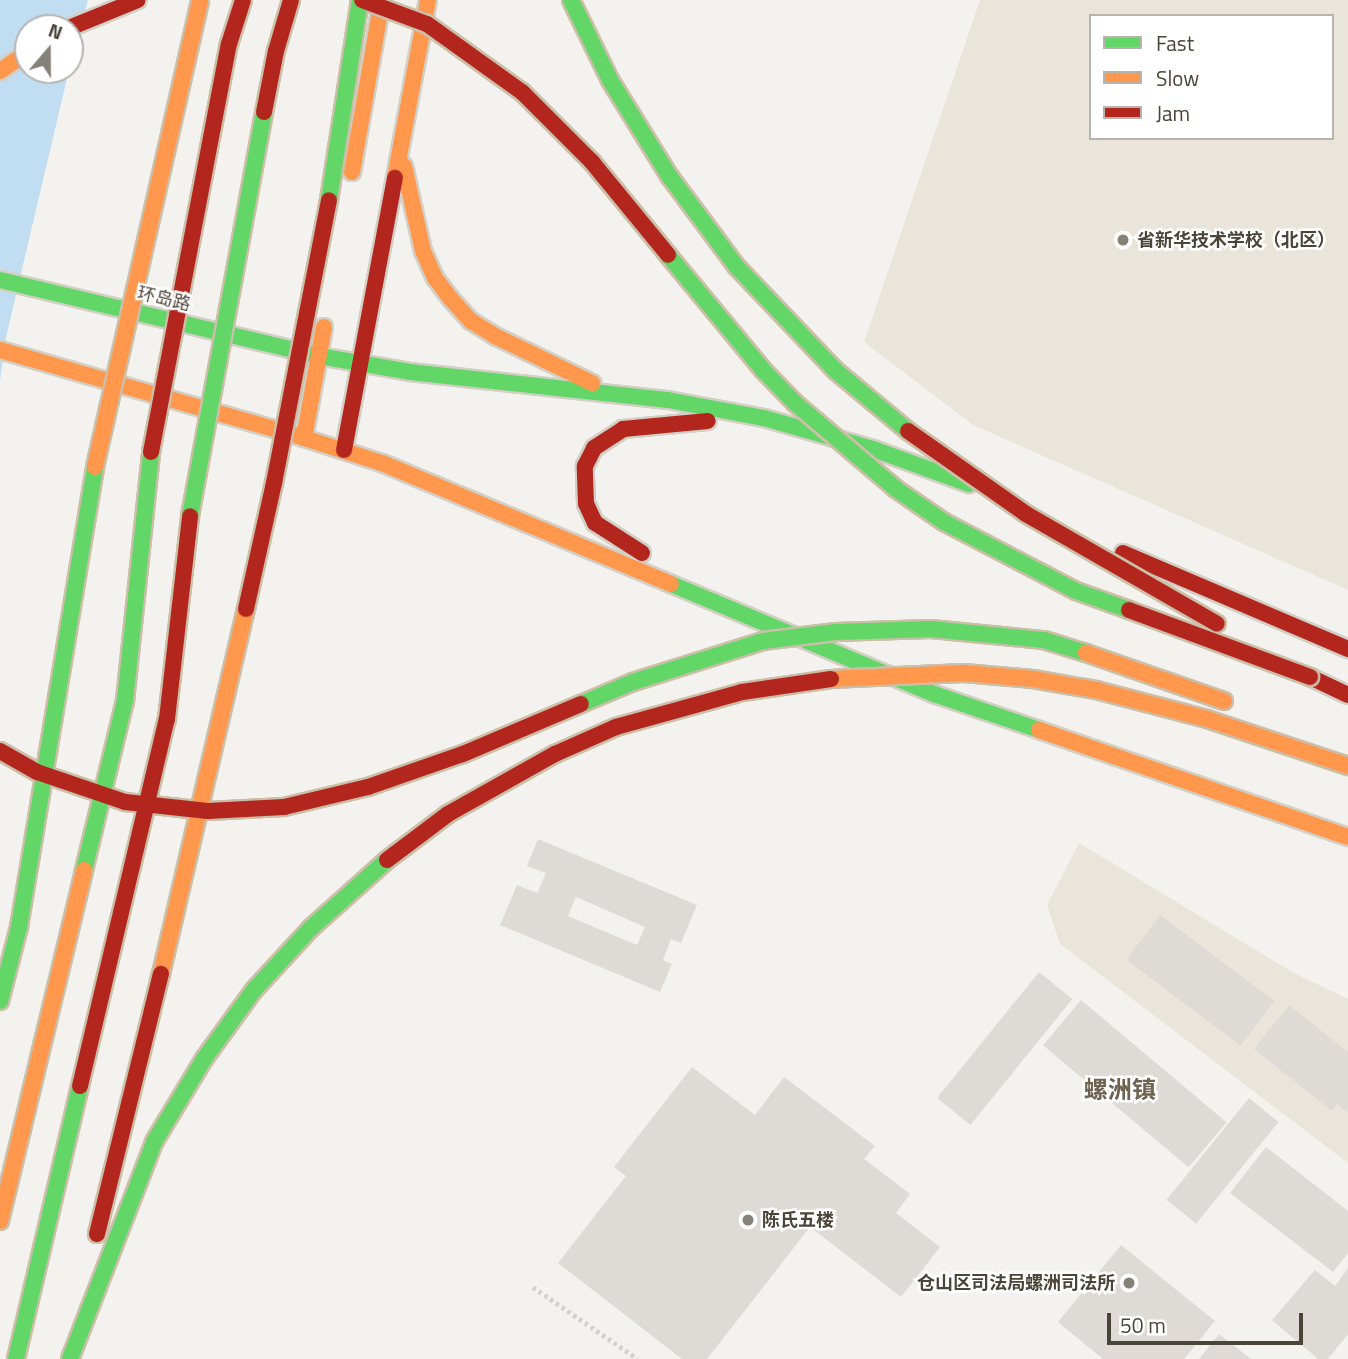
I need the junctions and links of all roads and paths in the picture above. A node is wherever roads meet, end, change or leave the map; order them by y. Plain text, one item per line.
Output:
1 (138, 0) edge
2 (200, 0) edge
3 (243, 0) edge
4 (291, 0) edge
5 (361, 0) edge
6 (382, 0) edge
7 (428, 0) edge
8 (571, 0) edge
9 (84, 22) edge
10 (401, 153) junction
11 (348, 192) dead end
12 (0, 280) edge
13 (326, 315) dead end
14 (4, 351) edge
15 (319, 356) junction
16 (360, 364) junction
17 (617, 395) junction
18 (764, 418) junction
19 (304, 438) junction
20 (344, 450) junction
21 (757, 619) junction
22 (1348, 649) edge
23 (1310, 677) junction
24 (1348, 695) edge
25 (1238, 707) dead end
26 (1286, 727) dead end
27 (0, 751) edge
28 (1348, 756) edge
29 (1348, 766) edge
30 (1348, 837) edge
31 (0, 1001) edge
32 (0, 1222) edge
33 (533, 1287) dead end
34 (16, 1359) edge
35 (70, 1359) edge
36 (639, 1359) edge

1 - 9 main road
2 - 31 main road, bridge
3 - 32 main road, bridge
4 - 34 main road, bridge
5 - 23 main road, bridge
5 - 35 main road, bridge
6 - 11 main road
7 - 10 main road
8 - 23 main road, bridge
10 - 16 main road
10 - 17 main road
12 - 15 main road, 环岛路
13 - 15 main road
14 - 19 main road
15 - 16 main road, 环岛路
15 - 19 main road
16 - 17 main road, 环岛路
16 - 20 main road
17 - 18 main road
18 - 21 main road
18 - 22 main road
19 - 20 main road
20 - 21 main road
21 - 30 main road
23 - 24 main road
25 - 27 main road, bridge
26 - 28 main road
29 - 35 main road, bridge
33 - 36 path

